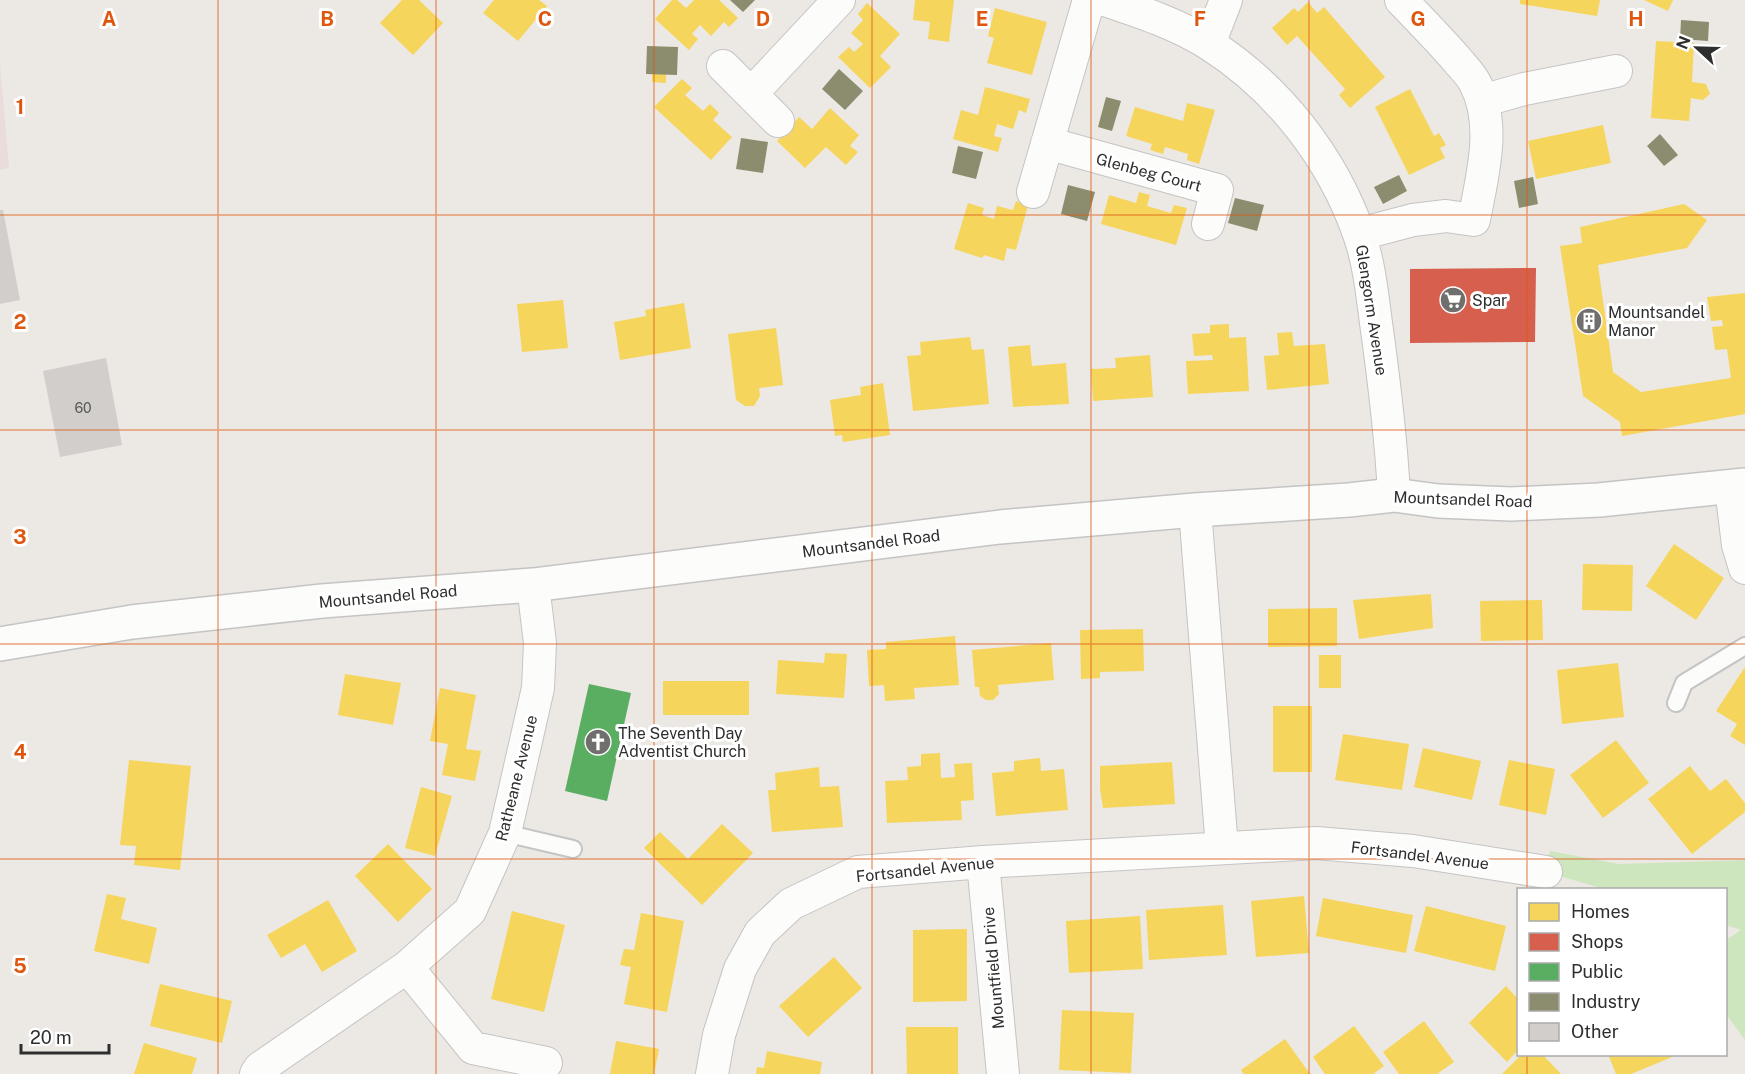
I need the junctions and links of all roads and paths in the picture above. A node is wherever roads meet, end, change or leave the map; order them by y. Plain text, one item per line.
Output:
1 (839, 0) edge
2 (1089, 0) edge
3 (1105, 0) edge
4 (1226, 0) edge
5 (1401, 0) edge
6 (1209, 44) junction
7 (723, 66) dead end
8 (1616, 71) dead end
9 (751, 94) junction
10 (1482, 101) junction
11 (778, 121) dead end
12 (1047, 143) junction
13 (1034, 192) dead end
14 (1208, 224) dead end
15 (1360, 234) junction
16 (1738, 486) edge
17 (1394, 495) junction
18 (1195, 510) junction
19 (1745, 568) edge
20 (533, 585) junction
21 (0, 644) edge
22 (1745, 646) edge
23 (1676, 703) dead end
24 (505, 833) junction
25 (1222, 848) junction
26 (573, 849) dead end
27 (983, 862) junction
28 (1546, 872) dead end
29 (407, 968) junction
30 (546, 1063) dead end
31 (256, 1074) edge
32 (712, 1074) edge
33 (1003, 1074) edge

1 - 9 street
2 - 12 street
3 - 6 street, Glengorm Avenue
4 - 6 street
5 - 10 street
6 - 15 street, Glengorm Avenue
7 - 9 street
8 - 10 street
9 - 11 street
10 - 15 street
12 - 13 street
12 - 14 street, Glenbeg Court
15 - 17 street, Glengorm Avenue
16 - 17 street, Mountsandel Road
16 - 19 street
17 - 18 street, Mountsandel Road
18 - 20 street, Mountsandel Road
18 - 25 street
20 - 21 street, Mountsandel Road
20 - 24 street, Ratheane Avenue
22 - 23 lane
24 - 26 lane
24 - 29 street, Ratheane Avenue
25 - 27 street, Fortsandel Avenue
25 - 28 street, Fortsandel Avenue
27 - 32 street, Fortsandel Avenue
27 - 33 street, Mountfield Drive
29 - 30 street
29 - 31 street, Ratheane Avenue

